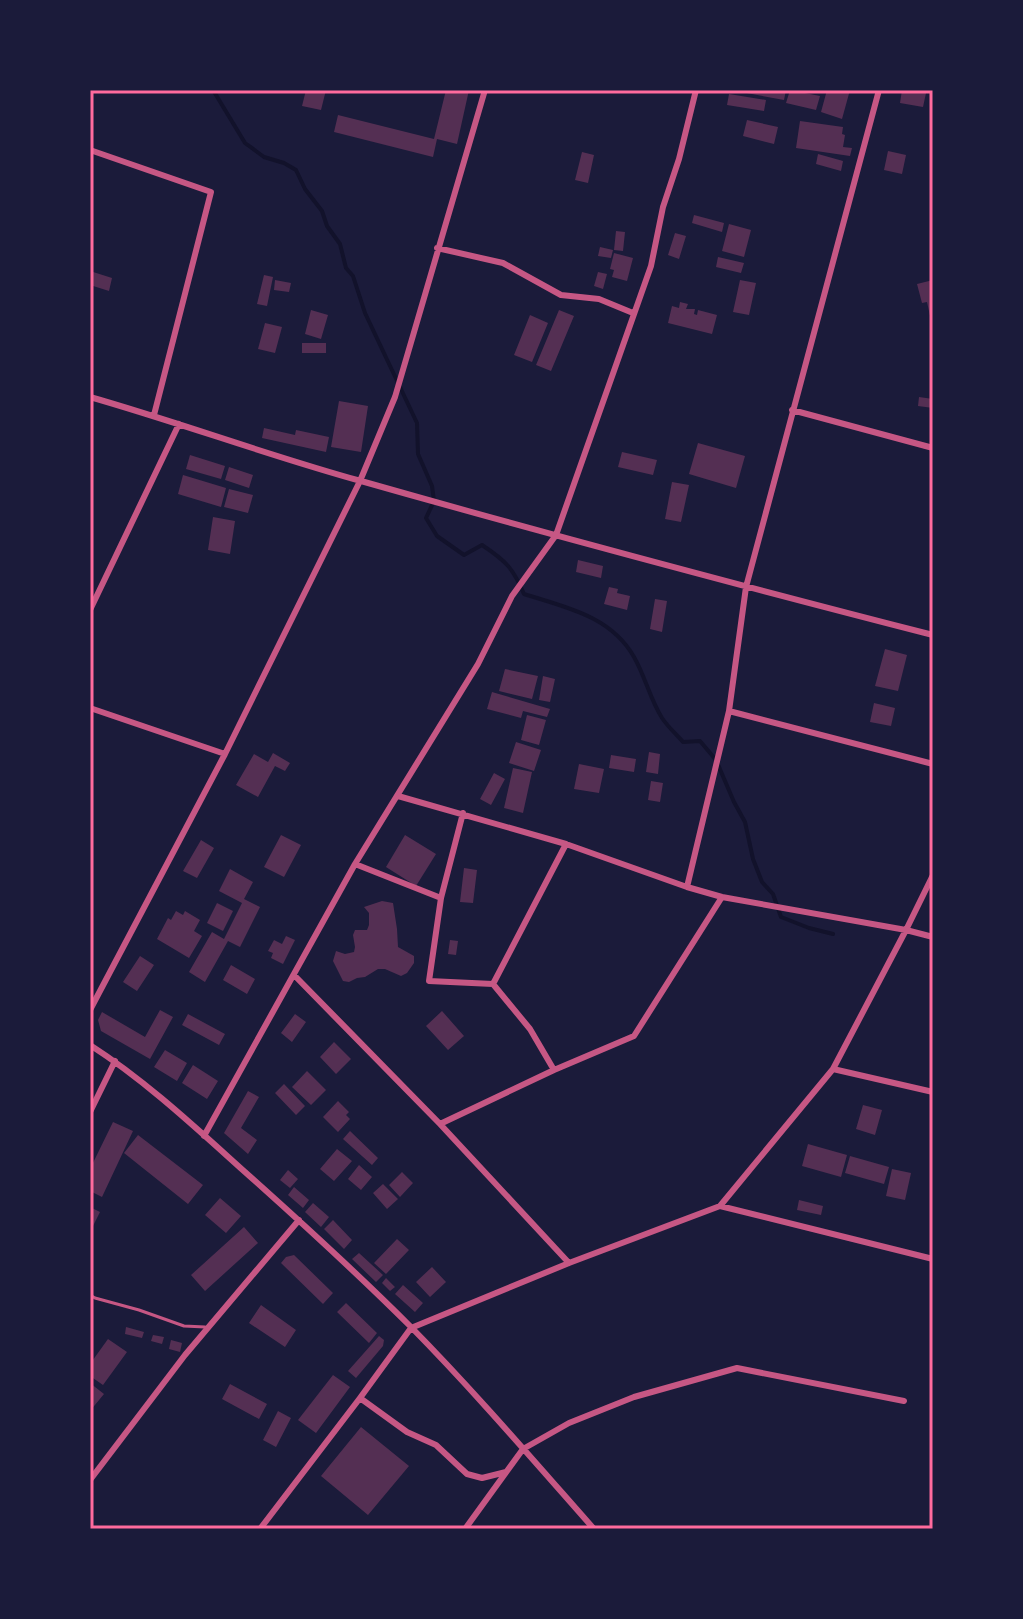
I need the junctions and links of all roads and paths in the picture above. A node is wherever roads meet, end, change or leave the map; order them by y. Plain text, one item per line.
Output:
1 (485, 90) edge
2 (696, 90) edge
3 (879, 90) edge
4 (90, 150) edge
5 (437, 248) junction
6 (633, 313) junction
7 (90, 397) edge
8 (792, 410) junction
9 (154, 415) junction
10 (179, 424) junction
11 (933, 448) edge
12 (360, 481) junction
13 (556, 535) junction
14 (746, 587) junction
15 (90, 610) edge
16 (933, 635) edge
17 (90, 708) edge
18 (729, 711) junction
19 (225, 754) junction
20 (933, 764) edge
21 (398, 796) junction
22 (463, 813) junction
23 (566, 844) junction
24 (355, 864) junction
25 (933, 875) edge
26 (687, 887) junction
27 (722, 897) junction
28 (441, 898) junction
29 (906, 930) junction
30 (933, 937) edge
31 (294, 975) junction
32 (493, 984) junction
33 (90, 1010) edge
34 (90, 1045) edge
35 (115, 1061) junction
36 (833, 1069) junction
37 (554, 1070) junction
38 (933, 1092) edge
39 (90, 1112) edge
40 (440, 1124) junction
41 (204, 1136) junction
42 (720, 1206) junction
43 (299, 1220) junction
44 (933, 1259) edge
45 (569, 1263) junction
46 (90, 1295) edge
47 (209, 1327) junction
48 (411, 1328) junction
49 (360, 1398) junction
50 (904, 1401) dead end
51 (523, 1449) junction
52 (506, 1472) junction
53 (91, 1476) edge
54 (260, 1529) edge
55 (465, 1529) edge
56 (594, 1529) edge

1 - 5 street
2 - 6 street
3 - 8 street
4 - 9 street
5 - 6 street
5 - 12 street
6 - 13 street
7 - 9 street
8 - 11 street
8 - 14 street
9 - 10 street
10 - 12 street
10 - 15 street
12 - 13 street
12 - 19 street
13 - 14 street
13 - 21 street
14 - 16 street
14 - 18 street
17 - 19 street
18 - 20 street
18 - 26 street
19 - 33 street
21 - 22 street
21 - 24 street
22 - 23 street
22 - 28 street
23 - 26 street
23 - 32 street
24 - 28 street
24 - 31 street
25 - 29 street
26 - 27 street
27 - 29 street
27 - 37 street
28 - 32 street
29 - 30 street
29 - 36 street
31 - 40 street
31 - 41 street
32 - 37 street
34 - 35 street
35 - 39 street
35 - 41 street
36 - 38 street
36 - 42 street
37 - 40 street
40 - 45 street
41 - 43 street
42 - 44 street
42 - 45 street
43 - 47 street
43 - 48 street
45 - 48 street
46 - 47 lane
47 - 53 street
48 - 49 street
48 - 51 street
49 - 52 street
49 - 54 street
50 - 51 street
51 - 52 street
51 - 56 street
52 - 55 street

